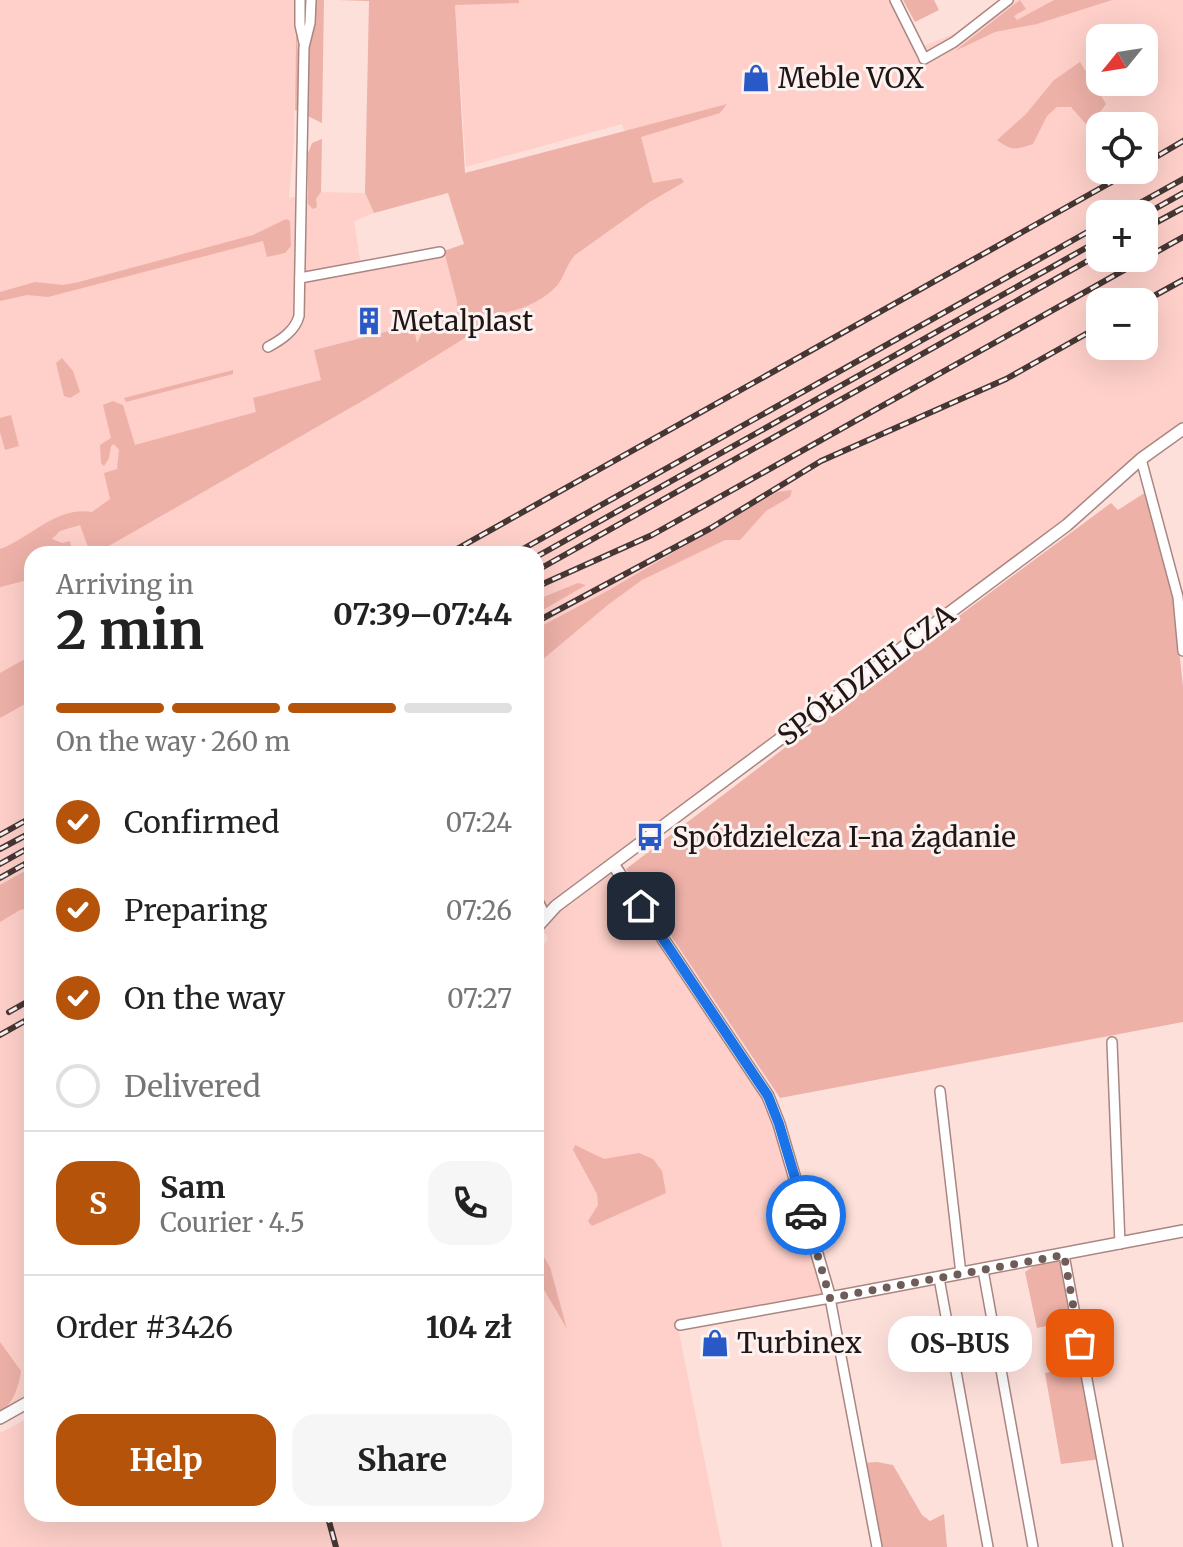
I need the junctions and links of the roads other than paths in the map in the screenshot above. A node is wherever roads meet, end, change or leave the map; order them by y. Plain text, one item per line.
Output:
1 (300, 0) edge
2 (311, 0) edge
3 (895, 0) edge
4 (1008, 0) edge
5 (304, 47) junction
6 (440, 252) dead end
7 (300, 278) junction
8 (268, 347) dead end
9 (1183, 429) edge
10 (1141, 459) junction
11 (1183, 651) edge
12 (613, 864) junction
13 (544, 913) edge
14 (546, 917) joint
15 (1112, 1042) dead end
16 (940, 1091) dead end
17 (1183, 1231) edge
18 (1120, 1244) junction
19 (1064, 1255) junction
20 (983, 1270) junction
21 (961, 1274) junction
22 (939, 1278) junction
23 (830, 1298) junction
24 (680, 1325) dead end
25 (24, 1404) edge
26 (0, 1418) edge
27 (877, 1547) edge
28 (988, 1547) edge
29 (1033, 1547) edge
30 (1118, 1547) edge

1 - 5 street
2 - 5 street
3 - 4 street
5 - 7 street
6 - 7 street
7 - 8 street
9 - 10 street, SPÓŁDZIELCZA
10 - 11 street
10 - 12 street, SPÓŁDZIELCZA
12 - 14 street, SPÓŁDZIELCZA
12 - 23 street
13 - 14 street
15 - 18 street
16 - 21 street
17 - 18 street
18 - 19 street
19 - 20 street
19 - 30 street
20 - 21 street
20 - 29 street
21 - 22 street
22 - 23 street
22 - 28 street
23 - 24 street
23 - 27 street
25 - 26 street

